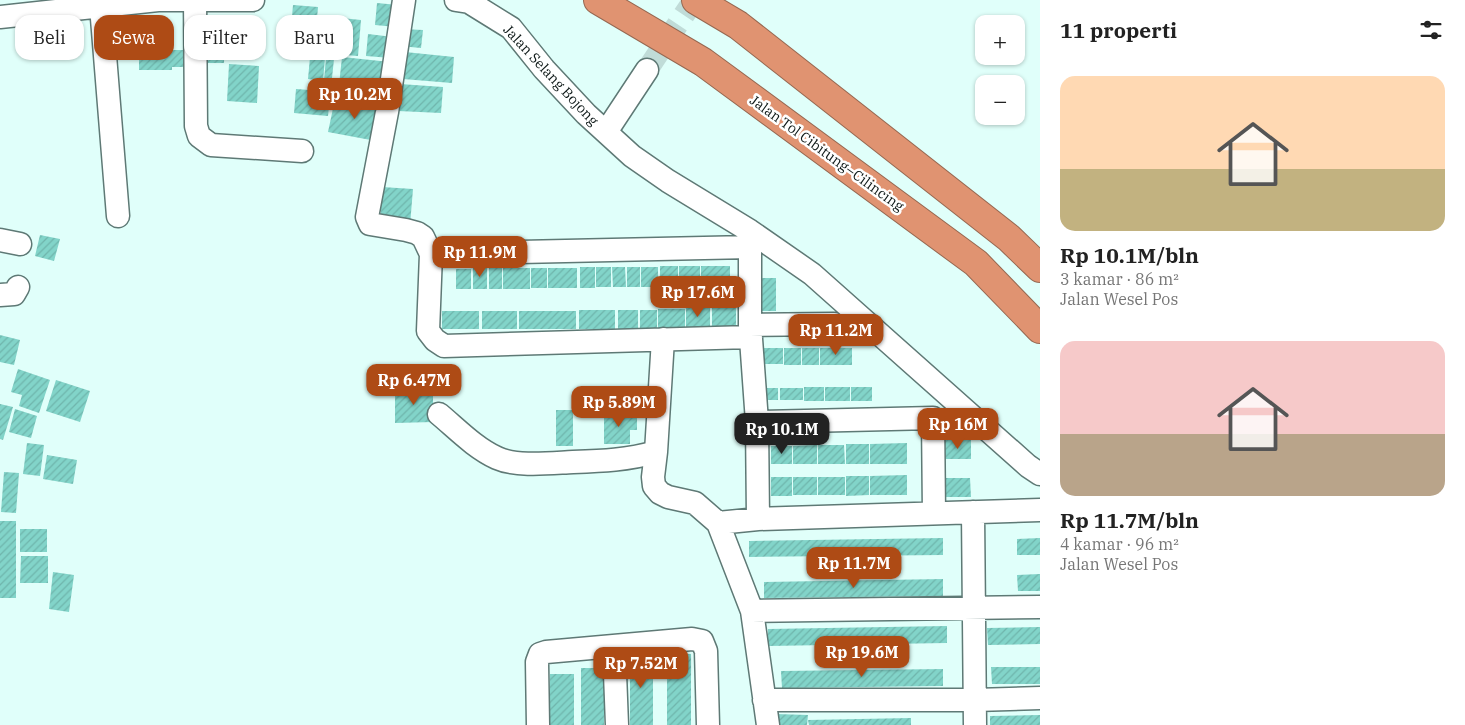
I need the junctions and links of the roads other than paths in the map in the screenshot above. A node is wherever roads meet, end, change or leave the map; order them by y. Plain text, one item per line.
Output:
1 (196, 0) edge
2 (253, 0) edge
3 (404, 0) edge
4 (456, 0) edge
5 (598, 0) edge
6 (696, 0) edge
7 (130, 1) edge
8 (101, 6) junction
9 (0, 17) edge
10 (647, 70) tunnel mouth
11 (606, 132) junction
12 (302, 151) dead end
13 (118, 216) dead end
14 (750, 239) junction
15 (430, 254) junction
16 (1040, 268) edge
17 (834, 324) dead end
18 (1040, 329) edge
19 (750, 331) junction
20 (663, 339) junction
21 (439, 414) dead end
22 (756, 422) junction
23 (656, 452) junction
24 (1040, 474) edge
25 (1040, 510) edge
26 (934, 512) junction
27 (973, 512) junction
28 (758, 519) junction
29 (718, 523) junction
30 (1040, 607) edge
31 (974, 609) junction
32 (752, 611) junction
33 (614, 647) junction
34 (1040, 698) edge
35 (764, 700) junction
36 (975, 700) junction
37 (538, 725) edge
38 (617, 725) edge
39 (708, 725) edge
40 (768, 725) edge
41 (975, 725) edge

1 - 2 street
1 - 7 street
1 - 12 street
3 - 15 street
4 - 11 street, Jalan Selang Bojong
5 - 18 highway, Jalan Tol Cibitung–Cilincing
6 - 16 highway
7 - 8 street
8 - 9 street
8 - 13 street
10 - 11 street, Jalan Selang Bojong
11 - 14 street
14 - 15 street
14 - 19 street
14 - 24 street
15 - 20 street
17 - 19 street
19 - 20 street
19 - 22 street
20 - 23 street
21 - 23 street
22 - 26 street
22 - 28 street
23 - 29 street
25 - 27 street
26 - 27 street
26 - 28 street
27 - 31 street
28 - 29 street
29 - 32 street
30 - 31 street
31 - 32 street
31 - 36 street
32 - 35 street
33 - 37 street
33 - 38 street
33 - 39 street
34 - 36 street
35 - 36 street
35 - 40 street
36 - 41 street

